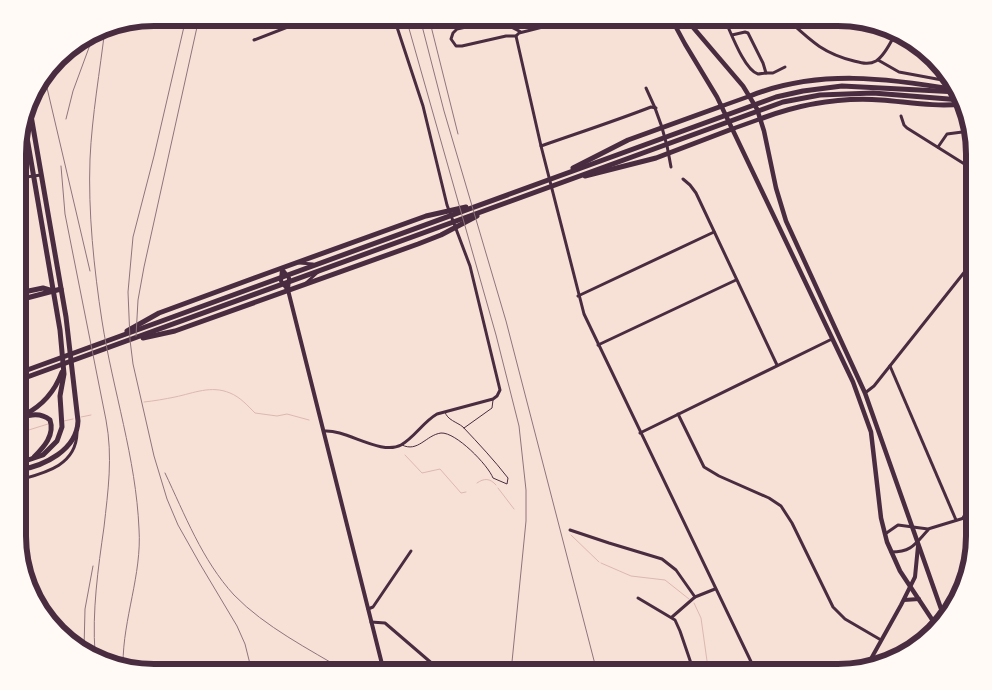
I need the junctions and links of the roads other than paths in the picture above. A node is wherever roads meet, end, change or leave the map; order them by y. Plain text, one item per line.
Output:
1 (290, 26) edge
2 (397, 26) edge
3 (469, 26) edge
4 (510, 27) edge
5 (543, 27) edge
6 (676, 27) edge
7 (692, 27) edge
8 (728, 27) edge
9 (796, 27) edge
10 (521, 32) junction
11 (732, 35) junction
12 (516, 36) junction
13 (892, 38) edge
14 (254, 40) dead end
15 (878, 60) junction
16 (785, 67) dead end
17 (766, 73) junction
18 (942, 80) edge
19 (801, 82) junction
20 (646, 88) dead end
21 (948, 89) edge
22 (949, 91) edge
23 (750, 96) junction
24 (954, 101) edge
25 (955, 104) edge
26 (805, 105) junction
27 (722, 106) junction
28 (656, 108) junction
29 (901, 116) dead end
30 (32, 118) edge
31 (760, 119) junction
32 (732, 129) junction
33 (963, 132) edge
34 (27, 137) edge
35 (542, 146) junction
36 (938, 147) junction
37 (965, 164) edge
38 (671, 167) dead end
39 (42, 175) junction
40 (34, 176) junction
41 (26, 177) edge
42 (552, 178) junction
43 (683, 179) dead end
44 (556, 184) junction
45 (488, 202) junction
46 (496, 207) junction
47 (452, 218) junction
48 (714, 232) junction
49 (404, 240) junction
50 (296, 263) junction
51 (282, 269) junction
52 (965, 271) edge
53 (736, 280) junction
54 (304, 285) junction
55 (61, 289) junction
56 (288, 290) junction
57 (26, 291) edge
58 (53, 291) junction
59 (578, 296) junction
60 (26, 299) edge
61 (833, 338) junction
62 (110, 340) junction
63 (128, 341) junction
64 (598, 345) junction
65 (64, 364) junction
66 (777, 365) junction
67 (890, 366) junction
68 (27, 370) edge
69 (27, 377) edge
70 (865, 393) junction
71 (493, 399) junction
72 (445, 412) junction
73 (27, 413) edge
74 (678, 414) junction
75 (27, 416) edge
76 (77, 427) junction
77 (464, 428) junction
78 (324, 431) junction
79 (640, 433) junction
80 (401, 445) junction
81 (32, 460) junction
82 (27, 461) edge
83 (27, 468) edge
84 (27, 478) edge
85 (965, 515) edge
86 (963, 518) joint
87 (956, 520) junction
88 (913, 527) junction
89 (928, 529) junction
90 (570, 530) dead end
91 (884, 534) junction
92 (918, 542) junction
93 (411, 551) dead end
94 (891, 552) junction
95 (911, 586) junction
96 (715, 589) junction
97 (695, 596) junction
98 (638, 598) dead end
99 (920, 599) junction
100 (904, 600) junction
101 (368, 609) junction
102 (942, 609) edge
103 (672, 617) junction
104 (933, 620) edge
105 (371, 622) junction
106 (881, 640) junction
107 (870, 659) edge
108 (382, 663) edge
109 (432, 663) edge
110 (691, 664) edge
111 (752, 664) edge

1 - 14 street
2 - 47 street
3 - 12 street
4 - 10 street
5 - 10 street
6 - 27 main road
7 - 23 main road
8 - 11 street
9 - 15 street
10 - 12 street
11 - 17 street
11 - 17 street
12 - 35 street
13 - 15 street
15 - 18 street
16 - 17 street
19 - 21 highway
19 - 23 highway
19 - 26 highway
20 - 28 street
22 - 42 highway
23 - 27 main road
23 - 31 main road
24 - 44 highway
25 - 26 highway
26 - 31 highway
27 - 32 main road
27 - 42 highway
28 - 35 street
28 - 38 street
29 - 36 street
30 - 39 highway
31 - 32 main road
31 - 70 main road
32 - 44 highway
32 - 61 main road
33 - 36 street
34 - 40 highway
35 - 59 street
36 - 37 street
39 - 40 street
39 - 55 highway
40 - 41 street
40 - 58 highway
42 - 45 highway
43 - 48 street
44 - 46 highway
45 - 50 highway
45 - 62 highway
46 - 49 highway
46 - 54 highway
47 - 49 street
47 - 50 street
47 - 71 street
48 - 53 street
48 - 59 street
49 - 54 street
49 - 63 highway
50 - 51 highway
51 - 56 main road
51 - 56 main road
51 - 62 highway
52 - 67 street
53 - 64 street
53 - 66 street
54 - 56 highway
55 - 58 highway
55 - 76 highway
56 - 63 highway
56 - 78 main road
57 - 58 highway
58 - 60 highway
58 - 65 highway
59 - 64 street
61 - 66 street
61 - 91 main road
62 - 68 highway
63 - 69 highway
64 - 79 street
65 - 73 highway
65 - 81 highway
66 - 74 street
67 - 70 street
67 - 87 street
70 - 88 main road
71 - 72 street
71 - 77 lane
72 - 77 lane
72 - 80 street
74 - 79 street
74 - 106 street
75 - 81 highway
76 - 83 highway
76 - 84 street
77 - 80 lane
78 - 80 street
78 - 101 main road
79 - 96 street
81 - 82 highway
85 - 86 street
86 - 87 street
87 - 89 street
88 - 89 street
88 - 91 street
88 - 92 main road
89 - 92 street
90 - 97 street
91 - 94 main road
92 - 94 street
92 - 95 main road
92 - 102 main road
93 - 101 street
94 - 95 main road
95 - 99 main road
95 - 100 main road
96 - 97 street
96 - 111 street
97 - 103 street
98 - 103 street
99 - 100 main road
99 - 104 main road
100 - 106 main road
101 - 105 main road
103 - 110 street
105 - 108 main road
105 - 109 street
106 - 107 main road

